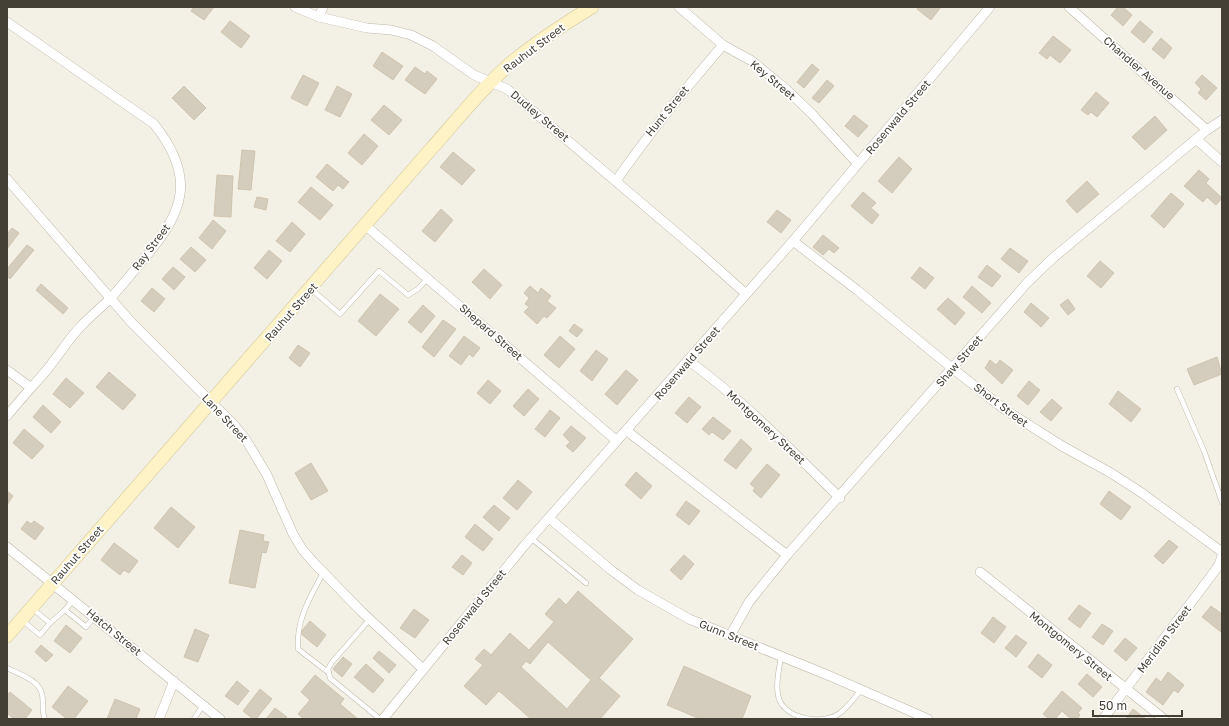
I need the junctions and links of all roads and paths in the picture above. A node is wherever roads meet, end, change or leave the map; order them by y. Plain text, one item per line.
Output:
1 (295, 7) edge
2 (322, 7) edge
3 (592, 7) edge
4 (679, 7) edge
5 (990, 7) edge
6 (1069, 7) edge
7 (319, 17) junction
8 (7, 22) edge
9 (723, 45) junction
10 (493, 82) junction
11 (1222, 120) edge
12 (1207, 130) junction
13 (1197, 140) junction
14 (1222, 162) edge
15 (858, 164) junction
16 (7, 179) edge
17 (616, 181) junction
18 (365, 225) junction
19 (793, 241) junction
20 (428, 278) junction
21 (311, 289) junction
22 (746, 294) junction
23 (110, 299) junction
24 (689, 361) junction
25 (952, 368) junction
26 (7, 370) edge
27 (30, 388) junction
28 (1176, 389) dead end
29 (210, 402) junction
30 (7, 416) edge
31 (627, 431) junction
32 (617, 441) junction
33 (840, 498) junction
34 (1222, 502) edge
35 (549, 518) junction
36 (531, 538) junction
37 (7, 547) edge
38 (1222, 552) edge
39 (787, 555) junction
40 (1222, 556) edge
41 (980, 572) dead end
42 (323, 573) junction
43 (586, 582) dead end
44 (53, 583) junction
45 (73, 600) junction
46 (32, 608) junction
47 (66, 610) junction
48 (95, 616) junction
49 (22, 619) junction
50 (370, 619) junction
51 (50, 623) junction
52 (7, 636) edge
53 (730, 636) junction
54 (781, 656) junction
55 (7, 668) edge
56 (424, 669) junction
57 (329, 673) junction
58 (174, 682) junction
59 (861, 690) junction
60 (1125, 690) junction
61 (203, 705) junction
62 (45, 719) edge
63 (159, 719) edge
64 (194, 719) edge
65 (220, 719) edge
66 (380, 719) edge
67 (383, 719) edge
68 (928, 719) edge
69 (1103, 719) edge
70 (1164, 719) edge

1 - 7 street, Dudley Street
2 - 7 street
3 - 10 main road, Rauhut Street
4 - 9 street, Key Street
5 - 15 street, Rosenwald Street
6 - 12 street, Chandler Avenue
7 - 10 street, Dudley Street
8 - 23 street, Ray Street
9 - 15 street, Key Street
9 - 17 street, Hunt Street
10 - 17 street, Dudley Street
10 - 18 main road, Rauhut Street
11 - 12 street, Shaw Street
12 - 13 street, Shaw Street
13 - 14 street
13 - 25 street, Shaw Street
15 - 19 street, Rosenwald Street
16 - 23 street, Lane Street
17 - 22 street, Dudley Street
18 - 20 street, Shepard Street
18 - 21 main road, Rauhut Street
19 - 22 street, Rosenwald Street
19 - 25 street, Short Street
20 - 21 lane
20 - 32 street, Shepard Street
21 - 29 main road, Rauhut Street
22 - 24 street, Rosenwald Street
23 - 27 street, Ray Street
23 - 29 street, Lane Street
24 - 31 street, Rosenwald Street
24 - 33 street, Montgomery Street
25 - 33 street, Shaw Street
25 - 38 street, Short Street
26 - 27 street
27 - 30 street, Ray Street
28 - 34 lane
29 - 42 street, Lane Street
29 - 44 main road, Rauhut Street
31 - 32 street, Rosenwald Street
31 - 39 street
32 - 35 street, Rosenwald Street
33 - 39 street, Shaw Street
35 - 36 street, Rosenwald Street
35 - 53 street, Gunn Street
36 - 43 lane
36 - 56 street, Rosenwald Street
37 - 44 street, Hatch Street
39 - 53 street, Shaw Street
40 - 60 street, Meridian Street
41 - 60 street, Montgomery Street
42 - 50 street, Lane Street
42 - 57 lane
44 - 45 street, Hatch Street
44 - 46 main road, Rauhut Street
45 - 47 lane
45 - 48 street, Hatch Street
46 - 49 main road, Rauhut Street
46 - 51 lane
47 - 48 lane
47 - 51 lane
48 - 58 street, Hatch Street
49 - 51 lane
49 - 52 main road, Rauhut Street
50 - 56 street, Lane Street
50 - 57 lane
53 - 54 street, Gunn Street
54 - 59 street, Gunn Street
54 - 59 lane
55 - 62 lane
56 - 67 street, Rosenwald Street
57 - 66 lane
58 - 61 street, Hatch Street
58 - 63 street
59 - 68 street, Gunn Street
60 - 69 street, Meridian Street
60 - 70 street, Montgomery Street
61 - 64 lane
61 - 65 street, Hatch Street

